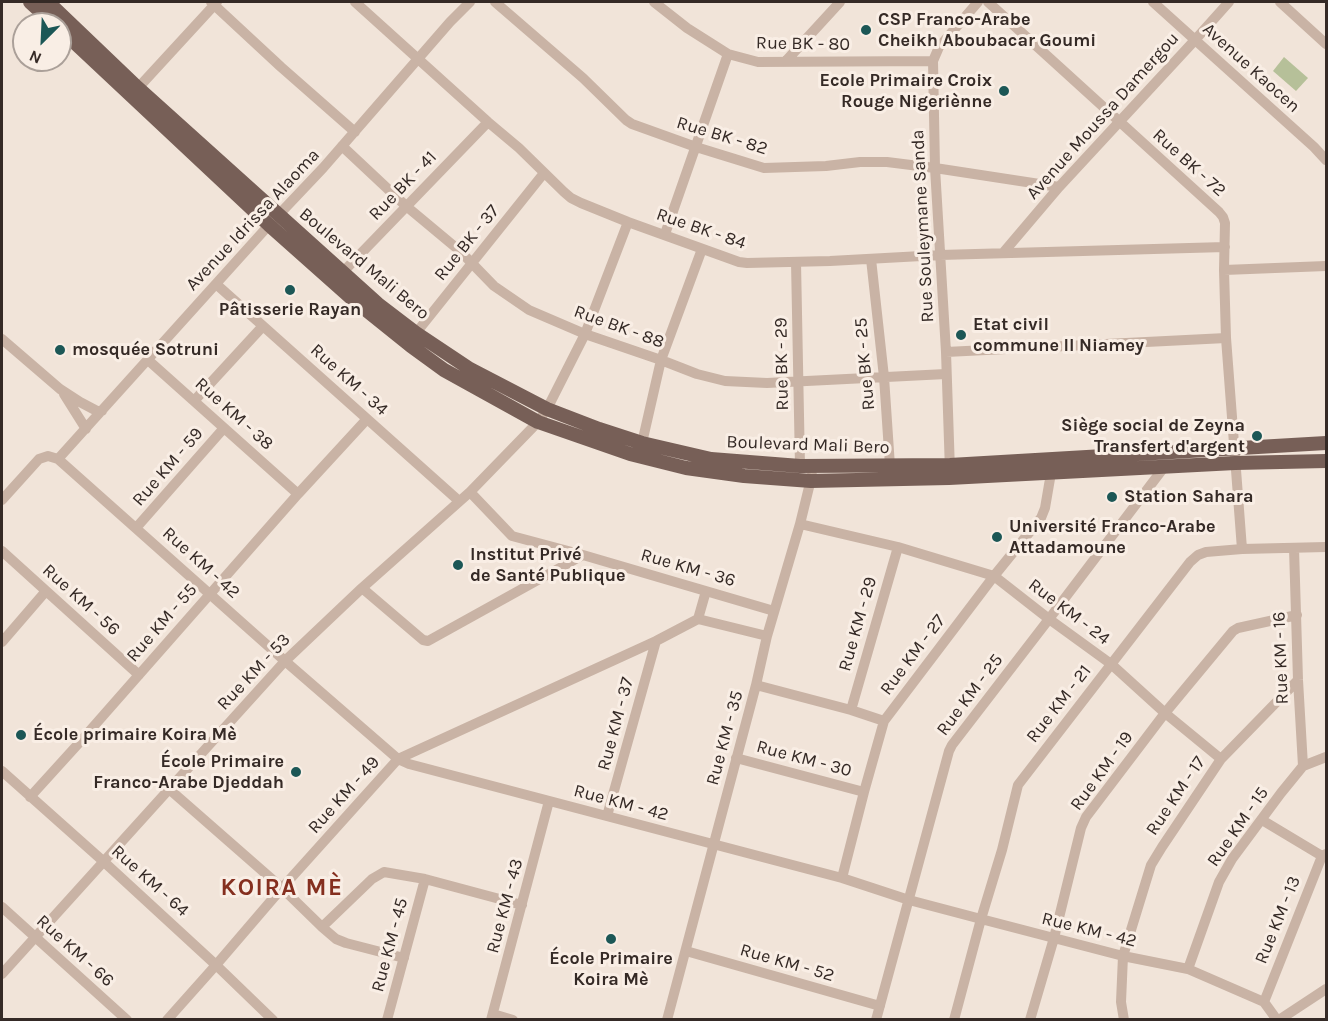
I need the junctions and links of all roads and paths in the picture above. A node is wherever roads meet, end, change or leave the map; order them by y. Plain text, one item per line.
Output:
1 (48, 2) edge
2 (355, 2) edge
3 (470, 2) edge
4 (495, 2) edge
5 (654, 2) edge
6 (840, 2) edge
7 (978, 2) edge
8 (988, 2) edge
9 (1153, 2) edge
10 (1228, 2) edge
11 (1280, 2) edge
12 (214, 3) edge
13 (72, 40) edge
14 (1195, 40) junction
15 (1326, 44) edge
16 (728, 54) junction
17 (418, 59) junction
18 (785, 62) junction
19 (933, 62) junction
20 (138, 88) junction
21 (488, 122) junction
22 (1120, 122) junction
23 (355, 132) junction
24 (342, 147) junction
25 (696, 147) junction
26 (1326, 160) edge
27 (934, 168) junction
28 (544, 173) junction
29 (1059, 187) junction
30 (406, 206) junction
31 (274, 220) junction
32 (628, 222) junction
33 (665, 234) junction
34 (1225, 247) junction
35 (702, 249) junction
36 (1003, 253) junction
37 (940, 255) junction
38 (871, 259) junction
39 (796, 262) junction
40 (472, 264) junction
41 (1326, 266) edge
42 (1224, 270) junction
43 (343, 272) junction
44 (216, 284) junction
45 (263, 326) junction
46 (416, 333) junction
47 (585, 334) junction
48 (1226, 338) junction
49 (3, 343) edge
50 (946, 352) junction
51 (148, 360) junction
52 (661, 360) junction
53 (946, 374) junction
54 (884, 377) junction
55 (798, 382) junction
56 (60, 389) junction
57 (194, 401) junction
58 (548, 409) junction
59 (102, 411) junction
60 (367, 419) junction
61 (538, 422) junction
62 (224, 428) junction
63 (86, 429) junction
64 (642, 443) junction
65 (1326, 443) edge
66 (1234, 456) junction
67 (58, 459) junction
68 (1326, 461) edge
69 (1117, 462) junction
70 (1093, 463) junction
71 (807, 466) junction
72 (890, 466) junction
73 (1165, 466) junction
74 (950, 471) junction
75 (1051, 473) junction
76 (811, 481) junction
77 (470, 492) junction
78 (298, 494) junction
79 (2, 500) edge
80 (459, 501) junction
81 (800, 524) junction
82 (136, 528) junction
83 (898, 547) junction
84 (1326, 547) edge
85 (1294, 548) junction
86 (1242, 549) junction
87 (2, 551) edge
88 (583, 555) junction
89 (994, 576) junction
90 (362, 588) junction
91 (46, 591) junction
92 (706, 591) junction
93 (210, 594) junction
94 (774, 611) junction
95 (1297, 615) junction
96 (698, 619) junction
97 (1050, 619) junction
98 (767, 636) junction
99 (656, 640) junction
100 (2, 642) edge
101 (285, 661) junction
102 (1111, 664) junction
103 (139, 675) junction
104 (1298, 680) junction
105 (756, 685) junction
106 (851, 710) junction
107 (1165, 713) junction
108 (884, 721) junction
109 (736, 758) junction
110 (1326, 758) edge
111 (398, 759) junction
112 (1221, 759) junction
113 (1303, 766) junction
114 (2, 771) edge
115 (169, 789) junction
116 (864, 792) junction
117 (30, 796) junction
118 (549, 801) junction
119 (608, 816) junction
120 (1262, 820) junction
121 (714, 845) junction
122 (1324, 855) edge
123 (104, 861) junction
124 (425, 879) junction
125 (842, 879) junction
126 (282, 888) junction
127 (909, 900) junction
128 (522, 905) junction
129 (2, 907) edge
130 (981, 919) junction
131 (322, 927) junction
132 (35, 938) junction
133 (1053, 938) junction
134 (686, 951) junction
135 (1123, 956) junction
136 (404, 958) junction
137 (216, 965) junction
138 (1188, 969) junction
139 (2, 974) edge
140 (1326, 989) edge
141 (1264, 1002) junction
142 (880, 1006) junction
143 (492, 1017) edge
144 (127, 1020) edge
145 (167, 1020) edge
146 (273, 1020) edge
147 (387, 1020) edge
148 (513, 1020) edge
149 (667, 1020) edge
150 (876, 1020) edge
151 (954, 1020) edge
152 (1030, 1020) edge
153 (1125, 1020) edge
154 (1278, 1020) edge

1 - 20 main road, Boulevard Mali Bero
2 - 17 street, Rue BK - 84
3 - 17 street, Avenue Idrissa Alaoma
4 - 25 street, Rue BK - 82
5 - 16 street, Rue BK - 80
6 - 18 street
7 - 19 street
8 - 22 street, Rue BK - 72
9 - 14 street, Avenue Kaocen
10 - 14 street, Avenue Moussa Damergou
11 - 15 street
12 - 20 street
12 - 23 street
13 - 31 main road, Boulevard Mali Bero
14 - 22 street, Avenue Moussa Damergou
14 - 26 street, Avenue Kaocen
16 - 18 street, Rue BK - 80
16 - 25 street
17 - 21 street, Rue BK - 84
17 - 23 street, Avenue Idrissa Alaoma
18 - 19 street, Rue BK - 80
19 - 27 street, Rue Souleymane Sanda
20 - 31 main road, Boulevard Mali Bero
21 - 28 street, Rue BK - 84
21 - 30 street, Rue BK - 41
22 - 29 street, Avenue Moussa Damergou
22 - 34 street, Rue BK - 72
23 - 24 street, Avenue Idrissa Alaoma
24 - 30 street, Rue BK - 88
24 - 31 street, Avenue Idrissa Alaoma
25 - 27 street, Rue BK - 82
25 - 33 street
27 - 29 street, Rue BK - 82
27 - 37 street, Rue Souleymane Sanda
28 - 32 street, Rue BK - 84
28 - 40 street, Rue BK - 37
29 - 36 street, Avenue Moussa Damergou
30 - 40 street, Rue BK - 88
30 - 43 street, Rue BK - 41
31 - 43 main road, Boulevard Mali Bero
31 - 44 street, Avenue Idrissa Alaoma
31 - 61 main road, Boulevard Mali Bero
32 - 33 street, Rue BK - 84
32 - 47 street, Rue KM - 53
33 - 35 street, Rue BK - 84
34 - 36 street, Rue BK - 84
34 - 42 street, Rue BK - 72
35 - 39 street, Rue BK - 84
35 - 52 street
36 - 37 street, Rue BK - 84
37 - 38 street, Rue BK - 84
37 - 50 street, Rue Souleymane Sanda
38 - 39 street, Rue BK - 84
38 - 54 street, Rue BK - 25
39 - 55 street, Rue BK - 29
40 - 46 street, Rue BK - 37
40 - 47 street, Rue BK - 88
41 - 42 street
42 - 48 street, Rue BK - 72
43 - 46 main road, Boulevard Mali Bero
44 - 45 street, Rue KM - 34
44 - 51 street, Avenue Idrissa Alaoma
45 - 57 street
45 - 60 street, Rue KM - 34
46 - 58 main road, Boulevard Mali Bero
47 - 52 street, Rue BK - 88
47 - 58 street, Rue KM - 53
48 - 50 street
48 - 66 street, Rue BK - 72
49 - 56 street
50 - 53 street, Rue Souleymane Sanda
51 - 57 street, Rue KM - 38
51 - 59 street, Avenue Idrissa Alaoma
52 - 55 street, Rue BK - 88
52 - 64 street
53 - 54 street, Rue BK - 88
53 - 74 street, Rue Souleymane Sanda
54 - 55 street, Rue BK - 88
54 - 72 street, Rue BK - 25
55 - 71 street, Rue BK - 29
56 - 59 street
56 - 63 street
57 - 62 street, Rue KM - 38
58 - 61 street, Rue KM - 53
58 - 64 main road, Boulevard Mali Bero
59 - 63 street, Avenue Idrissa Alaoma
60 - 78 street, Rue KM - 55
60 - 80 street, Rue KM - 34
61 - 76 main road, Boulevard Mali Bero
61 - 77 street, Rue KM - 53
62 - 78 street, Rue KM - 38
62 - 82 street, Rue KM - 59
63 - 67 street, Avenue Idrissa Alaoma
64 - 71 main road, Boulevard Mali Bero
65 - 66 main road, Boulevard Mali Bero
66 - 68 main road, Boulevard Mali Bero
66 - 69 main road, Boulevard Mali Bero
66 - 73 main road, Boulevard Mali Bero
66 - 86 street, Rue BK - 72
67 - 79 street
67 - 82 street, Rue KM - 42
69 - 70 main road, Boulevard Mali Bero
69 - 73 main road, Boulevard Mali Bero
70 - 74 main road, Boulevard Mali Bero
70 - 75 main road, Boulevard Mali Bero
71 - 72 main road, Boulevard Mali Bero
71 - 76 street, Rue KM - 35
72 - 74 main road, Boulevard Mali Bero
73 - 97 street, Rue KM - 25
74 - 75 main road, Boulevard Mali Bero
74 - 76 main road, Boulevard Mali Bero
75 - 89 street, Rue KM - 27
76 - 81 street, Rue KM - 35
77 - 80 street, Rue KM - 53
77 - 88 street, Rue KM - 36
78 - 93 street, Rue KM - 55
80 - 90 street, Rue KM - 53
81 - 83 street, Rue KM - 24
81 - 94 street, Rue KM - 35
82 - 93 street, Rue KM - 42
83 - 89 street, Rue KM - 24
83 - 106 street, Rue KM - 29
84 - 85 street, Rue KM - 21
85 - 86 street, Rue KM - 21
85 - 95 street, Rue KM - 16
86 - 102 street, Rue KM - 21
87 - 91 street, Rue KM - 56
88 - 90 street
88 - 92 street, Rue KM - 36
89 - 97 street, Rue KM - 24
89 - 108 street, Rue KM - 27
90 - 101 street, Rue KM - 53
91 - 100 street
91 - 103 street, Rue KM - 56
92 - 94 street, Rue KM - 36
92 - 96 street
93 - 101 street, Rue KM - 42
93 - 103 street, Rue KM - 55
94 - 98 street, Rue KM - 35
95 - 104 street, Rue KM - 16
95 - 107 street, Rue KM - 19
96 - 98 street
96 - 99 street, Rue KM - 49
97 - 102 street, Rue KM - 24
97 - 127 street, Rue KM - 25
98 - 105 street, Rue KM - 35
99 - 111 street, Rue KM - 49
99 - 119 street, Rue KM - 37
101 - 111 street, Rue KM - 42
101 - 115 street, Rue KM - 53
102 - 107 street, Rue KM - 24
102 - 130 street, Rue KM - 21
103 - 117 street, Rue KM - 55
104 - 112 street, Rue KM - 17
104 - 113 street, Rue KM - 16
105 - 106 street
105 - 109 street, Rue KM - 35
106 - 108 street
107 - 112 street, Rue KM - 24
107 - 133 street, Rue KM - 19
108 - 116 street, Rue KM - 27
109 - 116 street, Rue KM - 30
109 - 121 street, Rue KM - 35
110 - 113 street
111 - 118 street, Rue KM - 42
111 - 126 street, Rue KM - 49
112 - 135 street, Rue KM - 17
113 - 120 street, Rue KM - 15
114 - 117 street, Rue KM - 64
115 - 123 street, Rue KM - 53
115 - 126 street
116 - 125 street, Rue KM - 27
117 - 123 street, Rue KM - 64
118 - 119 street, Rue KM - 42
118 - 128 street, Rue KM - 43
119 - 121 street, Rue KM - 42
120 - 122 street
120 - 138 street, Rue KM - 15
121 - 125 street, Rue KM - 42
121 - 134 street, Rue KM - 35
122 - 141 street, Rue KM - 13
123 - 132 street, Rue KM - 53
123 - 137 street, Rue KM - 64
124 - 128 street
124 - 131 street
124 - 136 street, Rue KM - 45
125 - 127 street, Rue KM - 42
126 - 131 street
126 - 137 street, Rue KM - 49
127 - 130 street, Rue KM - 42
127 - 142 street, Rue KM - 25
128 - 143 street, Rue KM - 43
129 - 132 street, Rue KM - 66
130 - 133 street, Rue KM - 42
130 - 151 street, Rue KM - 21
131 - 136 street
132 - 139 street, Rue KM - 53
132 - 144 street, Rue KM - 66
133 - 135 street, Rue KM - 42
133 - 152 street, Rue KM - 19
134 - 142 street, Rue KM - 52
134 - 149 street, Rue KM - 35
135 - 138 street, Rue KM - 42
135 - 153 street, Rue KM - 17
136 - 147 street, Rue KM - 45
137 - 145 street, Rue KM - 49
137 - 146 street, Rue KM - 64
138 - 141 street, Rue KM - 42
140 - 154 street
141 - 154 street
142 - 150 street, Rue KM - 25
143 - 148 street

